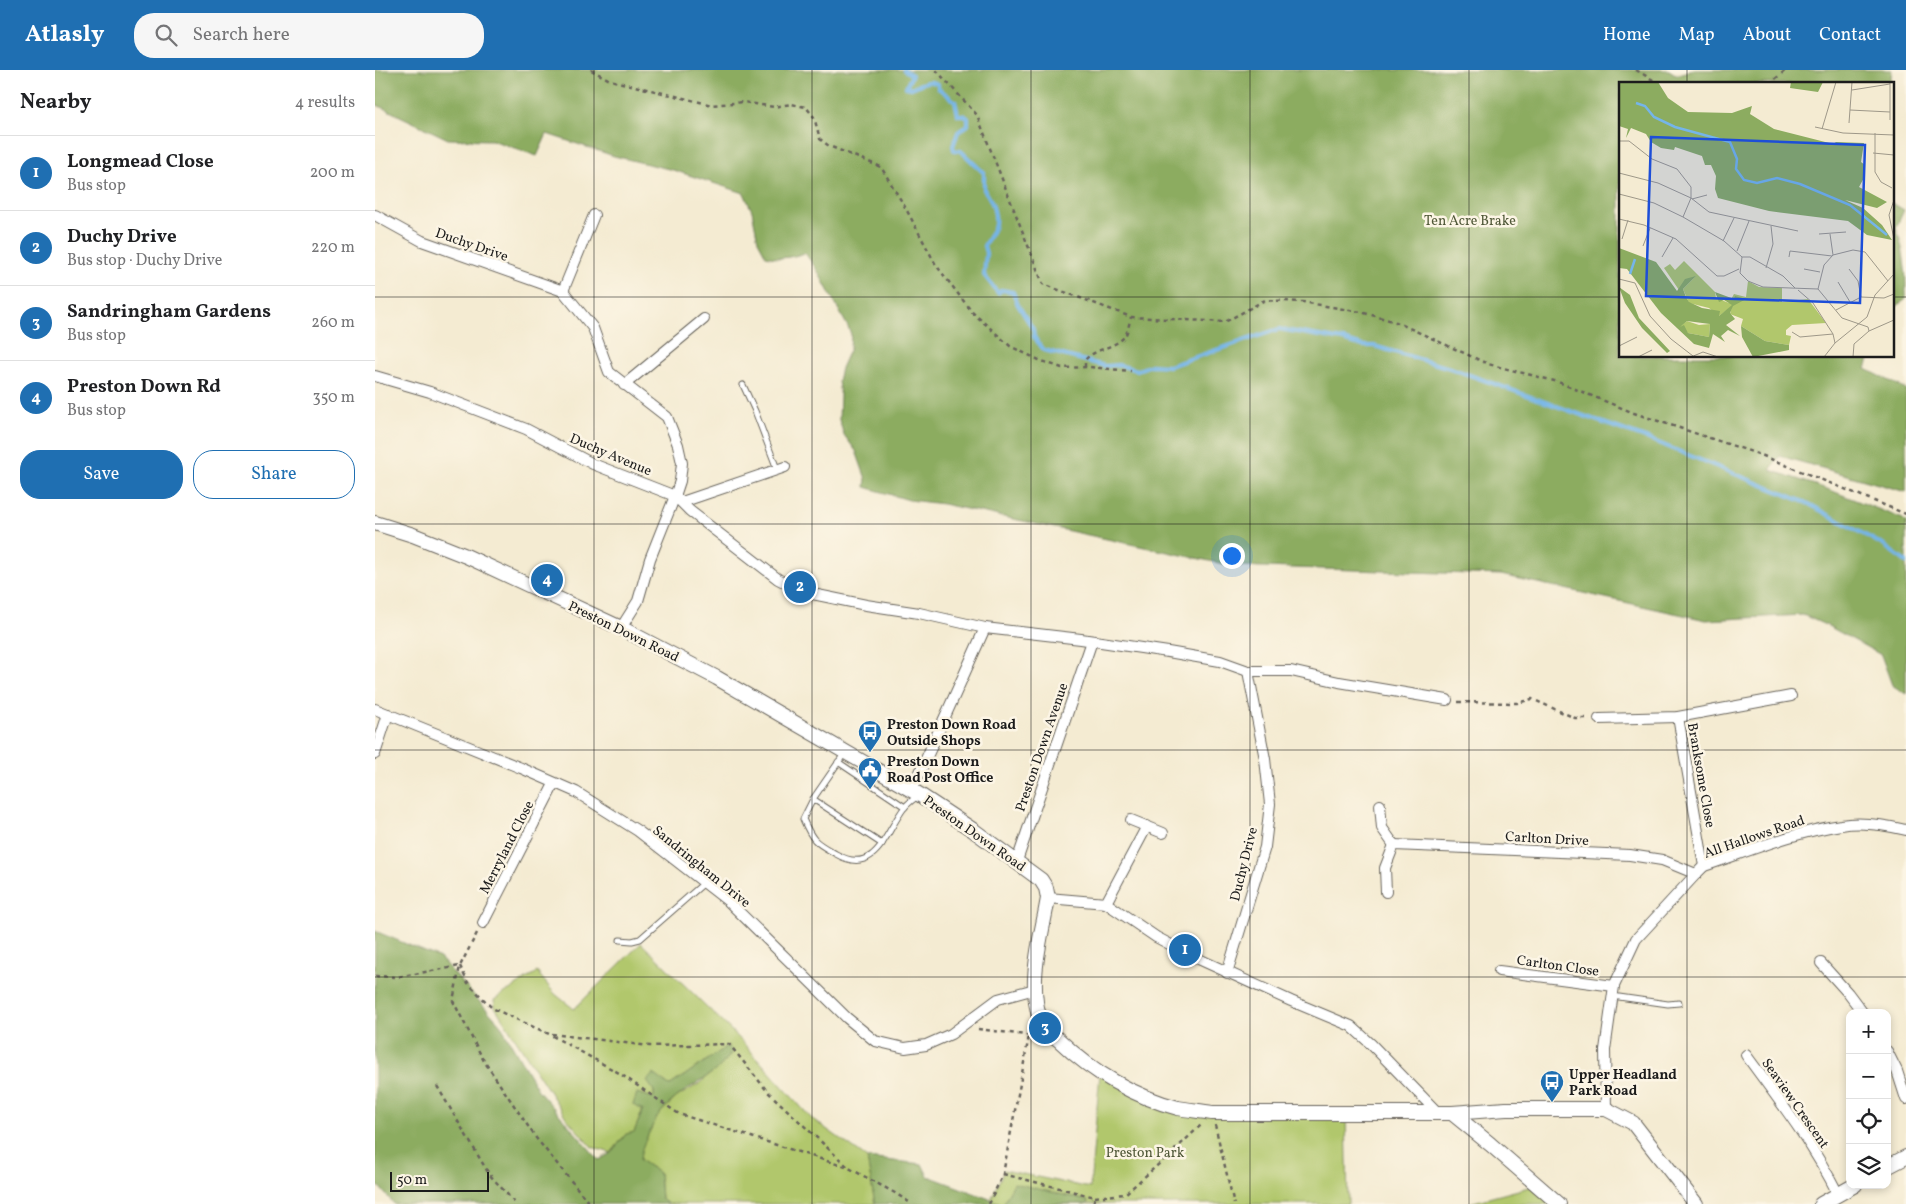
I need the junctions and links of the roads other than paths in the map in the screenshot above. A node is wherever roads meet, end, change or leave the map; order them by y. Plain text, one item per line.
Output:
1 (375, 215) edge
2 (594, 215) dead end
3 (563, 291) junction
4 (704, 319) dead end
5 (375, 376) edge
6 (624, 385) junction
7 (743, 385) dead end
8 (781, 468) joint
9 (678, 499) junction
10 (375, 523) edge
11 (621, 628) junction
12 (985, 628) junction
13 (1091, 641) junction
14 (1248, 670) junction
15 (1791, 696) dead end
16 (1447, 700) road end
17 (375, 709) edge
18 (387, 714) junction
19 (1678, 717) junction
20 (1599, 719) road end
21 (375, 754) edge
22 (842, 757) junction
23 (553, 784) junction
24 (916, 792) junction
25 (813, 799) junction
26 (1380, 805) dead end
27 (905, 807) junction
28 (1131, 820) dead end
29 (1147, 826) junction
30 (1906, 830) edge
31 (1163, 833) dead end
32 (882, 844) junction
33 (1394, 845) junction
34 (1017, 861) junction
35 (1704, 866) junction
36 (1696, 874) junction
37 (705, 883) junction
38 (1386, 892) dead end
39 (1048, 898) junction
40 (1106, 903) junction
41 (483, 923) road end
42 (619, 940) dead end
43 (1821, 963) dead end
44 (1499, 971) dead end
45 (1227, 973) junction
46 (1035, 989) junction
47 (1613, 991) junction
48 (1679, 1004) dead end
49 (1860, 1009) edge
50 (1746, 1054) dead end
51 (1888, 1054) edge
52 (1906, 1099) edge
53 (1606, 1109) junction
54 (1438, 1113) junction
55 (1452, 1113) junction
56 (1906, 1157) edge
57 (1891, 1165) edge
58 (1847, 1189) edge
59 (1838, 1194) junction
60 (1559, 1204) edge
61 (1696, 1204) edge
62 (1821, 1204) edge

1 - 3 street, Duchy Drive
2 - 3 street
3 - 6 street
4 - 6 street
5 - 9 street, Duchy Avenue
6 - 9 street
7 - 8 lane
8 - 9 street
9 - 11 street
9 - 12 street
10 - 11 street, Preston Down Road
11 - 22 street, Preston Down Road
12 - 13 street
12 - 24 street
13 - 14 street
13 - 34 street, Preston Down Avenue
14 - 16 street
14 - 45 street, Duchy Drive
15 - 19 street, Branksome Close
17 - 18 street, Sandringham Drive
18 - 21 street
18 - 23 street, Sandringham Drive
19 - 20 street, Branksome Close
19 - 35 street, Branksome Close
22 - 24 street, Preston Down Road
22 - 25 lane
22 - 27 lane
23 - 37 street, Sandringham Drive
23 - 41 street, Merryland Close
24 - 27 lane
24 - 34 street, Preston Down Road
25 - 32 lane
25 - 32 lane
26 - 33 street
27 - 32 lane
28 - 29 street
29 - 31 street
29 - 40 street
30 - 35 street, All Hallows Road
33 - 36 street, Carlton Drive
33 - 38 street
34 - 39 street, Preston Down Road
35 - 36 street, All Hallows Road
36 - 47 street, All Hallows Road
37 - 42 lane
37 - 46 street, Sandringham Drive
39 - 40 street
39 - 46 street
40 - 45 street
43 - 49 street
44 - 47 street, Carlton Close
45 - 54 street
46 - 54 street
47 - 48 lane
47 - 53 street, All Hallows Road
50 - 59 street, Seaview Crescent
51 - 52 street
53 - 55 street
53 - 61 street
54 - 55 street
55 - 60 street
56 - 57 street
58 - 59 street
59 - 62 street

